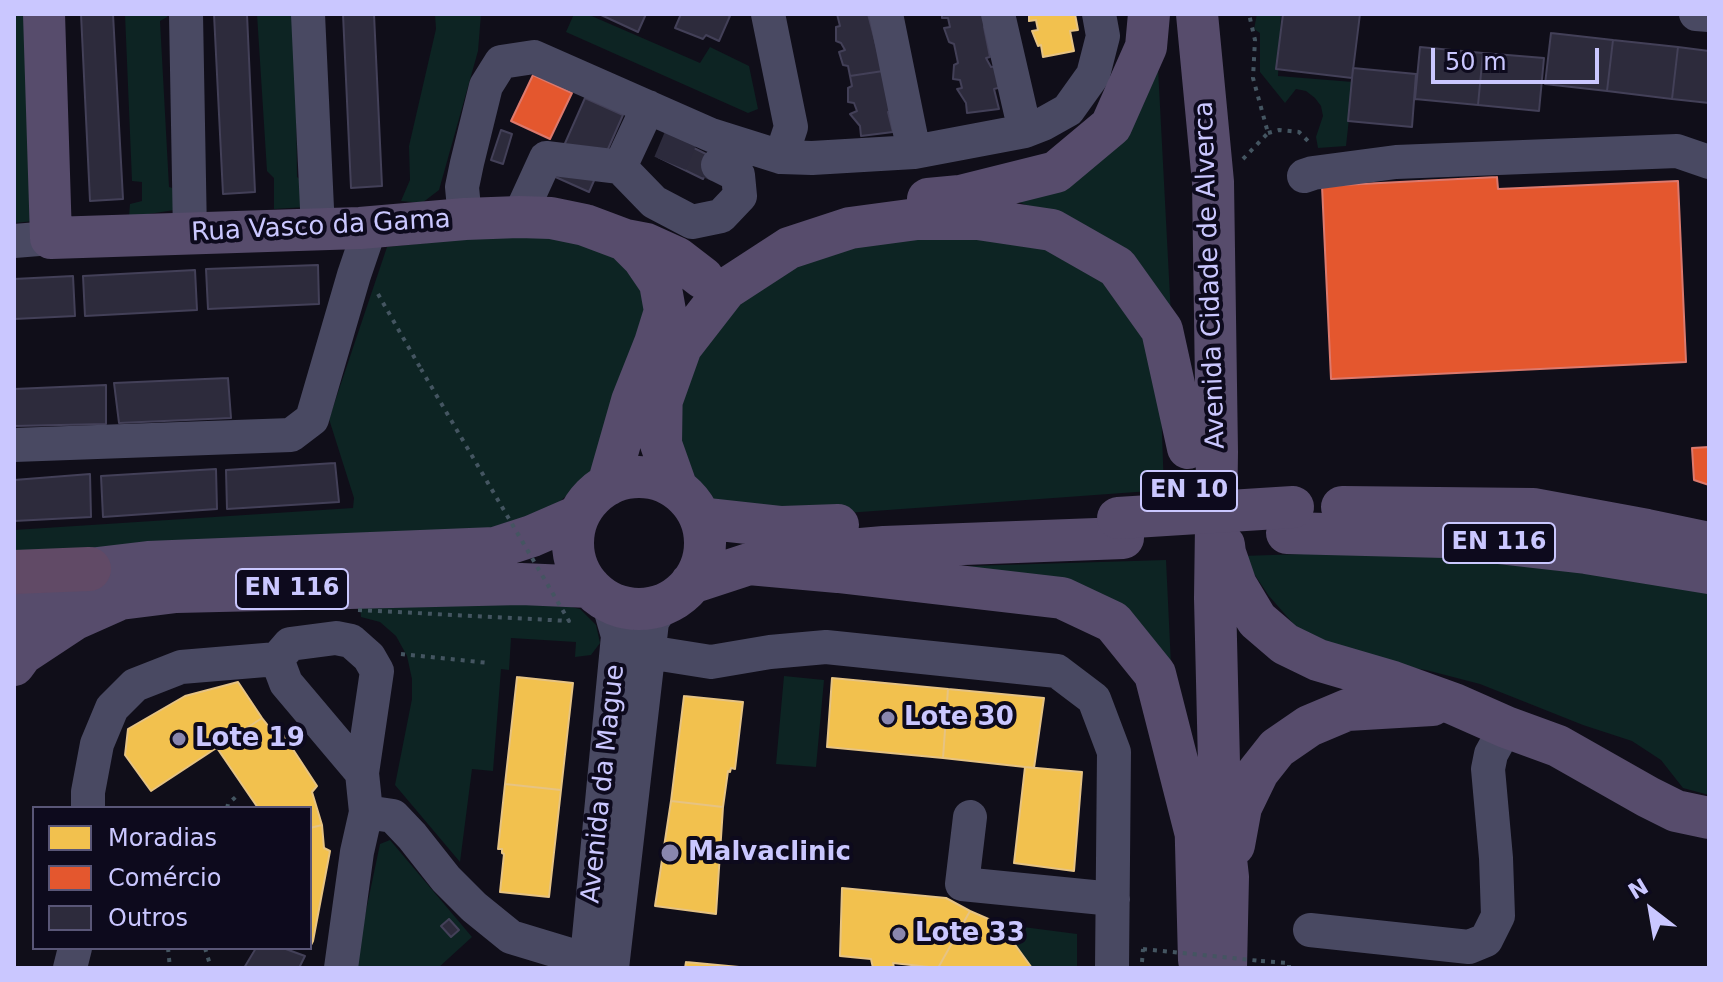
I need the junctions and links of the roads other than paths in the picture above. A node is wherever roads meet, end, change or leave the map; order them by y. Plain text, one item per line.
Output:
1 (44, 14) edge
2 (186, 14) edge
3 (308, 14) edge
4 (768, 14) edge
5 (886, 14) edge
6 (998, 14) edge
7 (1099, 14) edge
8 (1149, 14) edge
9 (1173, 14) edge
10 (1197, 14) edge
11 (1696, 14) edge
12 (1709, 15) edge
13 (649, 126) junction
14 (1025, 131) junction
15 (914, 152) junction
16 (781, 157) junction
17 (1709, 162) edge
18 (718, 165) tunnel mouth
19 (620, 167) junction
20 (1304, 176) road end
21 (519, 217) junction
22 (465, 219) junction
23 (370, 228) junction
24 (318, 230) junction
25 (190, 234) junction
26 (33, 240) edge
27 (625, 240) junction
28 (703, 278) junction
29 (655, 343) junction
30 (661, 403) junction
31 (14, 445) edge
32 (1202, 450) junction
33 (608, 485) junction
34 (688, 503) junction
35 (578, 516) junction
36 (1290, 520) junction
37 (1121, 528) junction
38 (1709, 543) edge
39 (749, 564) junction
40 (89, 569) junction
41 (14, 572) edge
42 (1709, 573) edge
43 (599, 594) junction
44 (677, 594) junction
45 (14, 616) edge
46 (648, 652) junction
47 (277, 659) junction
48 (14, 665) edge
49 (1454, 704) junction
50 (1506, 727) junction
51 (362, 773) junction
52 (88, 806) edge
53 (366, 812) junction
54 (970, 817) dead end
55 (1709, 818) edge
56 (1196, 835) junction
57 (1228, 877) junction
58 (1113, 899) junction
59 (1310, 930) dead end
60 (1228, 963) edge
61 (595, 965) edge
62 (341, 968) edge
63 (1112, 968) edge

1 - 26 main road
2 - 25 street
3 - 24 street
4 - 16 street
5 - 15 street
6 - 14 street
7 - 14 street
8 - 28 main road
9 - 32 main road, Avenida Cidade de Alverca / EN 10
10 - 32 main road, Avenida Cidade de Alverca / EN 10
11 - 12 street
13 - 16 street
13 - 19 street
13 - 22 street
14 - 15 street
15 - 16 street
17 - 20 street
18 - 19 street
19 - 21 street
21 - 22 main road, Rua Vasco da Gama
21 - 27 main road, Rua Vasco da Gama
22 - 23 main road, Rua Vasco da Gama
23 - 24 main road, Rua Vasco da Gama
23 - 31 street
24 - 25 main road, Rua Vasco da Gama
25 - 26 main road, Rua Vasco da Gama
27 - 28 main road, Rua Vasco da Gama
27 - 29 main road
28 - 29 main road
28 - 30 main road
29 - 33 main road
30 - 32 main road
30 - 34 main road
32 - 49 main road
32 - 56 main road, Avenida Cidade de Alverca / EN 10
32 - 57 main road, Avenida Cidade de Alverca / EN 10
33 - 34 main road
33 - 35 main road
34 - 37 main road, EN 116
34 - 44 main road
35 - 40 main road, EN 116
35 - 43 main road
36 - 37 main road, EN 116, bridge
36 - 38 main road, EN 116
36 - 42 main road, EN 116
37 - 39 main road, EN 116
39 - 44 main road, EN 116
39 - 56 main road
40 - 41 highway
40 - 45 main road, EN 116
43 - 44 main road
43 - 48 main road, EN 116
43 - 61 street, Avenida da Mague
44 - 46 street, Avenida da Mague
46 - 58 street
46 - 61 street, Avenida da Mague
47 - 51 street
47 - 51 street
47 - 52 street
49 - 50 main road
49 - 57 main road
50 - 55 main road
50 - 59 street
51 - 53 street
53 - 61 street
53 - 62 street
54 - 58 street
56 - 60 main road, Avenida Cidade de Alverca / EN 10
57 - 60 main road, Avenida Cidade de Alverca / EN 10
58 - 63 street

